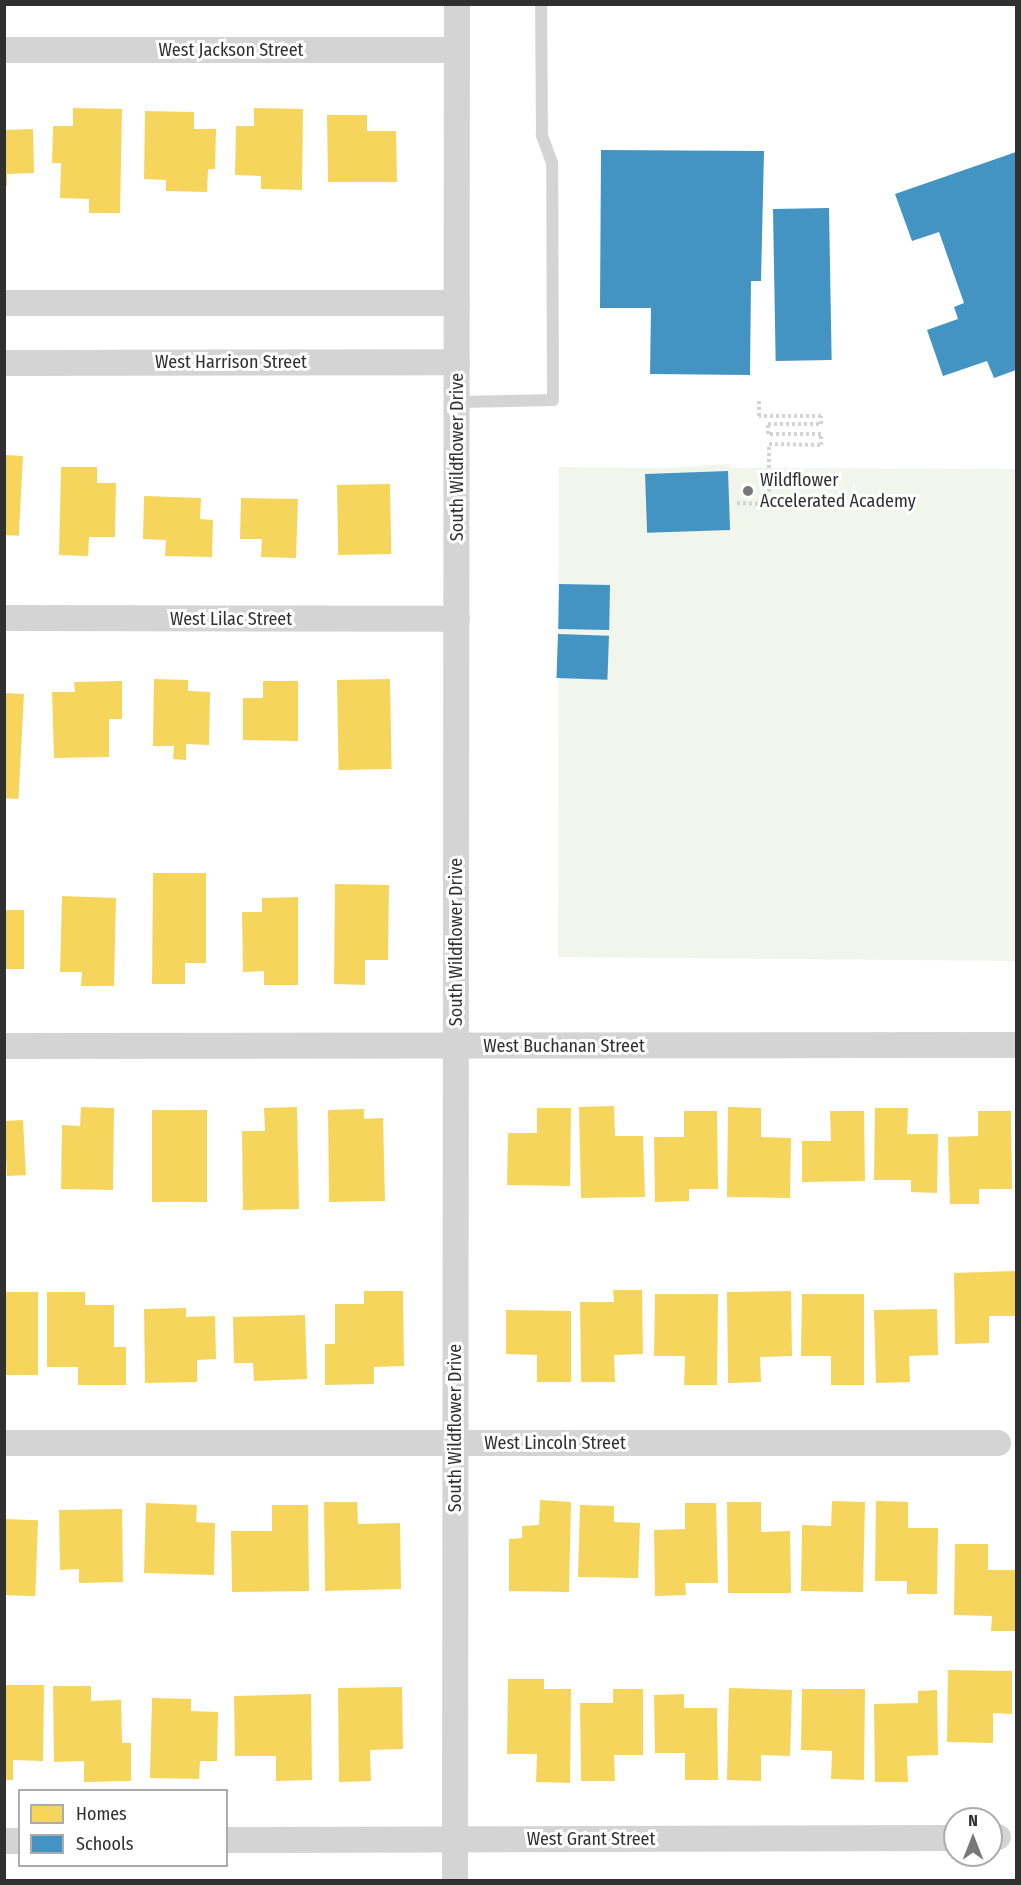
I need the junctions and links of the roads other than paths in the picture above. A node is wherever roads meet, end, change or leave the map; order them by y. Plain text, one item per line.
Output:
1 (457, 4) edge
2 (541, 4) edge
3 (4, 50) edge
4 (458, 50) junction
5 (4, 303) edge
6 (458, 303) junction
7 (458, 362) junction
8 (4, 363) edge
9 (458, 402) junction
10 (4, 618) edge
11 (458, 619) junction
12 (1017, 1045) edge
13 (4, 1046) edge
14 (455, 1046) junction
15 (4, 1443) edge
16 (455, 1443) junction
17 (998, 1443) dead end
18 (943, 1838) edge
19 (228, 1840) edge
20 (456, 1840) junction
21 (456, 1881) edge

1 - 4 street, South Wildflower Drive
2 - 9 lane
3 - 4 street, West Jackson Street
4 - 6 street, South Wildflower Drive
5 - 6 street
6 - 7 street, South Wildflower Drive
7 - 8 street, West Harrison Street
7 - 9 street, South Wildflower Drive
9 - 11 street, South Wildflower Drive
10 - 11 street, West Lilac Street
11 - 14 street, South Wildflower Drive
12 - 14 street, West Buchanan Street
13 - 14 street, West Buchanan Street
14 - 16 street, South Wildflower Drive
15 - 16 street, West Lincoln Street
16 - 17 street, West Lincoln Street
16 - 20 street, South Wildflower Drive
18 - 20 street, West Grant Street
19 - 20 street, West Grant Street
20 - 21 street, South Wildflower Drive

